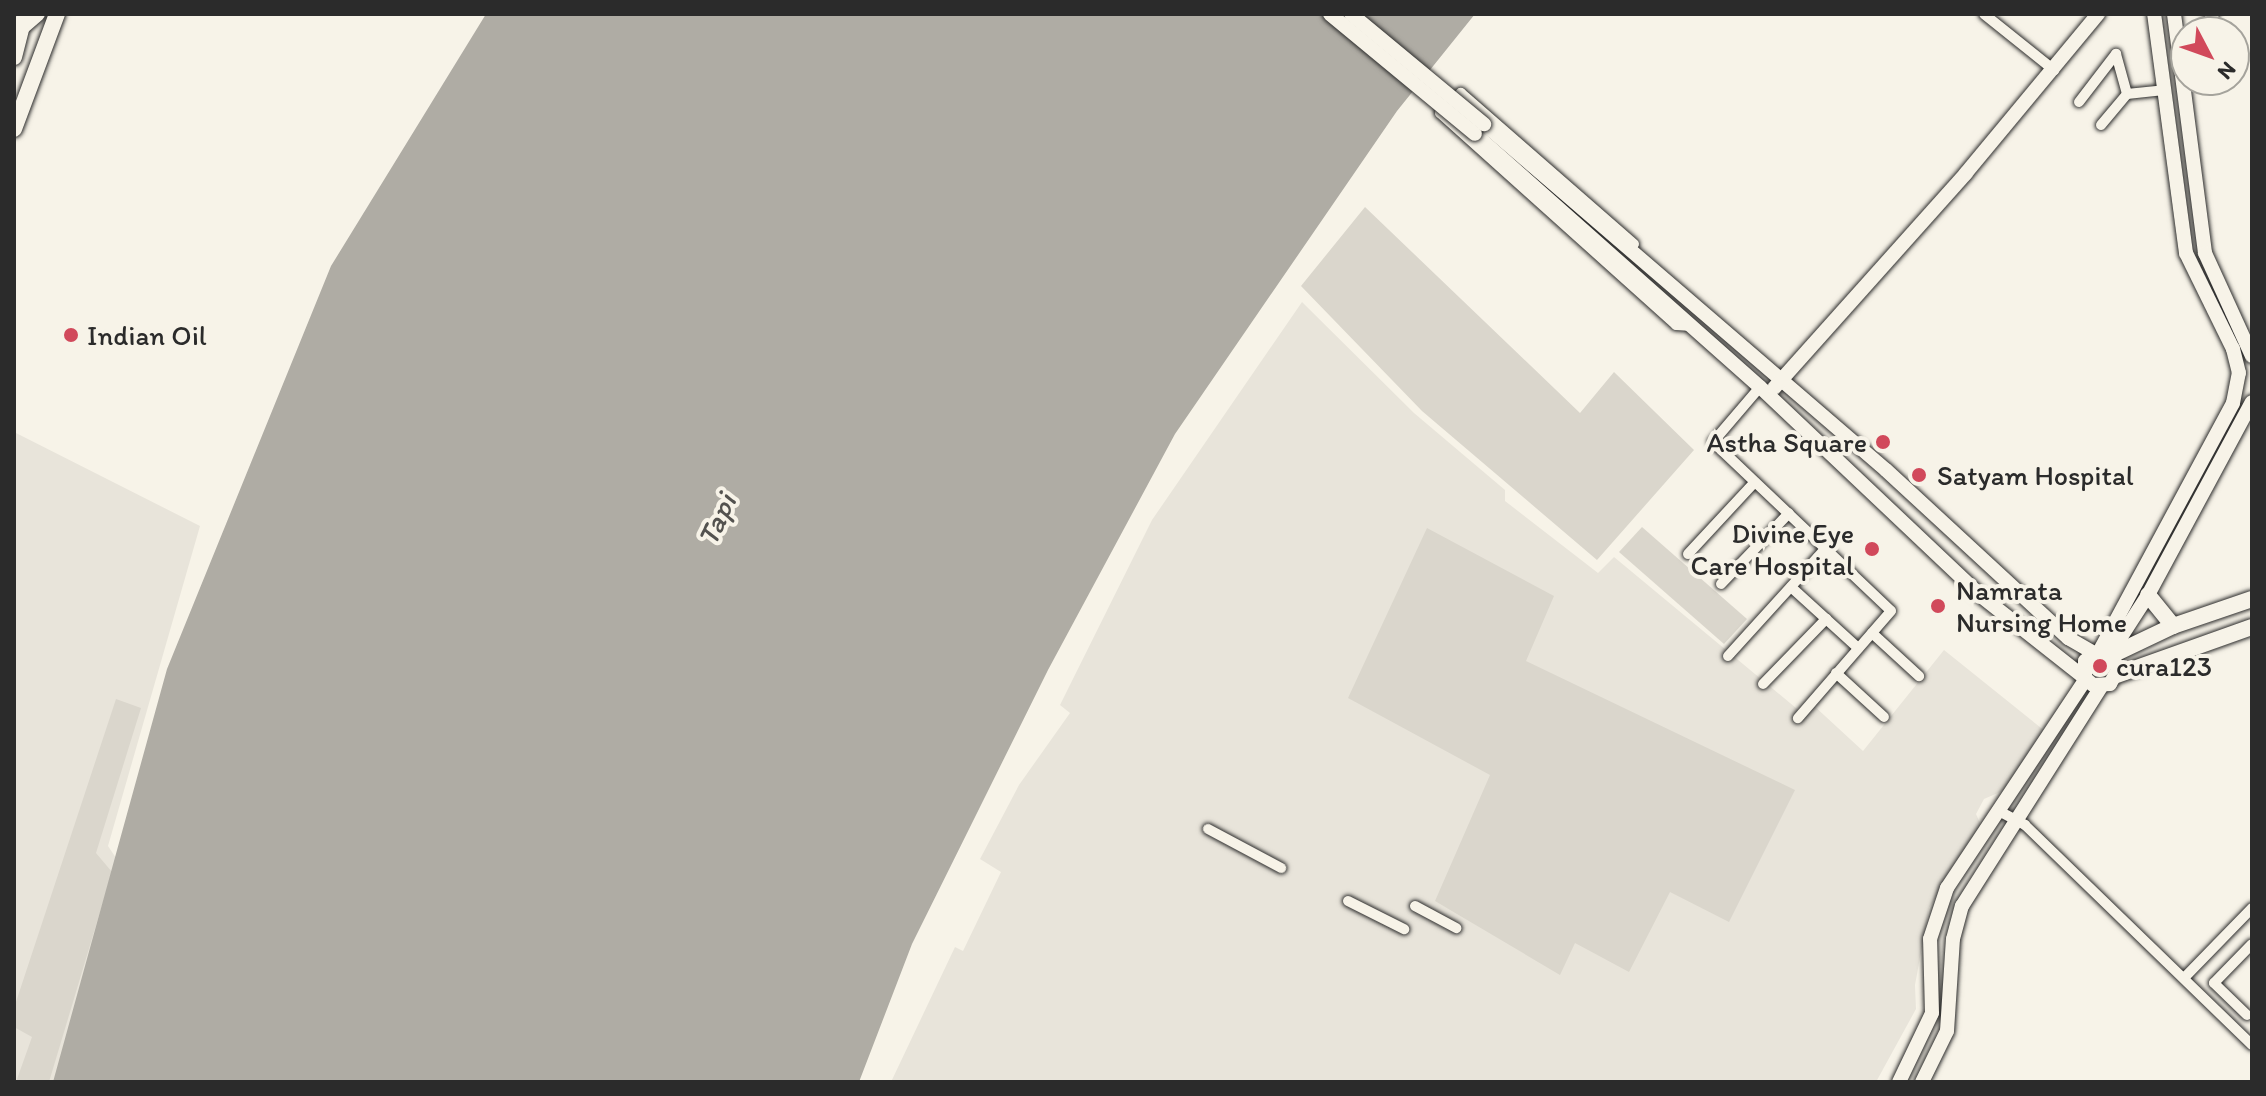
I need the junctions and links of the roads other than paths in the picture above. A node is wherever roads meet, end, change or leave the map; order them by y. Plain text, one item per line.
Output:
1 (38, 14) edge
2 (1330, 14) edge
3 (1351, 14) edge
4 (1984, 14) edge
5 (2098, 14) edge
6 (2154, 14) edge
7 (51, 19) edge
8 (23, 21) edge
9 (14, 57) edge
10 (2054, 70) junction
11 (2164, 90) junction
12 (2127, 94) junction
13 (2187, 96) edge
14 (2079, 102) dead end
15 (2101, 125) dead end
16 (14, 129) edge
17 (1479, 129) junction
18 (1697, 321) junction
19 (2252, 356) edge
20 (1780, 382) junction
21 (1764, 391) junction
22 (2252, 402) edge
23 (1755, 482) junction
24 (1789, 513) junction
25 (2165, 531) junction
26 (2179, 539) junction
27 (1826, 548) junction
28 (1688, 554) dead end
29 (1721, 584) dead end
30 (1791, 587) junction
31 (2148, 595) junction
32 (2252, 599) edge
33 (1826, 619) junction
34 (2173, 626) junction
35 (2252, 627) edge
36 (1872, 633) junction
37 (1858, 648) junction
38 (2104, 654) junction
39 (1728, 656) dead end
40 (1836, 673) junction
41 (2117, 675) junction
42 (1919, 676) dead end
43 (2086, 678) junction
44 (1763, 684) dead end
45 (2101, 687) junction
46 (1884, 717) dead end
47 (1798, 718) dead end
48 (1997, 810) junction
49 (2018, 819) junction
50 (1208, 829) dead end
51 (1281, 868) dead end
52 (1348, 901) dead end
53 (1415, 906) dead end
54 (2252, 908) edge
55 (1456, 928) dead end
56 (1404, 929) dead end
57 (2249, 953) edge
58 (2184, 978) junction
59 (2250, 1012) edge
60 (2235, 1028) junction
61 (2252, 1045) edge
62 (1899, 1082) edge
63 (1922, 1082) edge

1 - 8 main road
2 - 17 main road, bridge
3 - 17 main road, bridge
4 - 10 street
5 - 10 main road
6 - 11 main road
7 - 16 main road
8 - 9 main road
10 - 20 main road
11 - 12 street
11 - 25 main road
12 - 14 street
12 - 15 street
13 - 19 main road
17 - 18 main road
18 - 18 street
18 - 20 main road
18 - 21 main road
20 - 21 main road
20 - 38 main road
21 - 23 street
21 - 43 main road
22 - 26 main road
23 - 24 street
23 - 28 street
24 - 27 street
24 - 29 street
25 - 26 main road
25 - 38 main road
26 - 31 main road
27 - 30 street
27 - 36 street
30 - 33 street
30 - 39 street
31 - 34 main road
31 - 38 main road
32 - 34 main road
33 - 37 street
33 - 44 street
34 - 38 main road
35 - 41 main road
36 - 37 street
36 - 42 street
37 - 40 street
38 - 41 main road
38 - 43 main road
40 - 46 street
40 - 47 street
41 - 45 main road
43 - 45 main road
43 - 48 main road
45 - 49 main road
48 - 49 street
48 - 62 main road
49 - 58 street
49 - 63 main road
50 - 51 street
52 - 56 street
53 - 55 street
54 - 58 street
57 - 59 street
58 - 60 street
59 - 60 street
60 - 61 street

